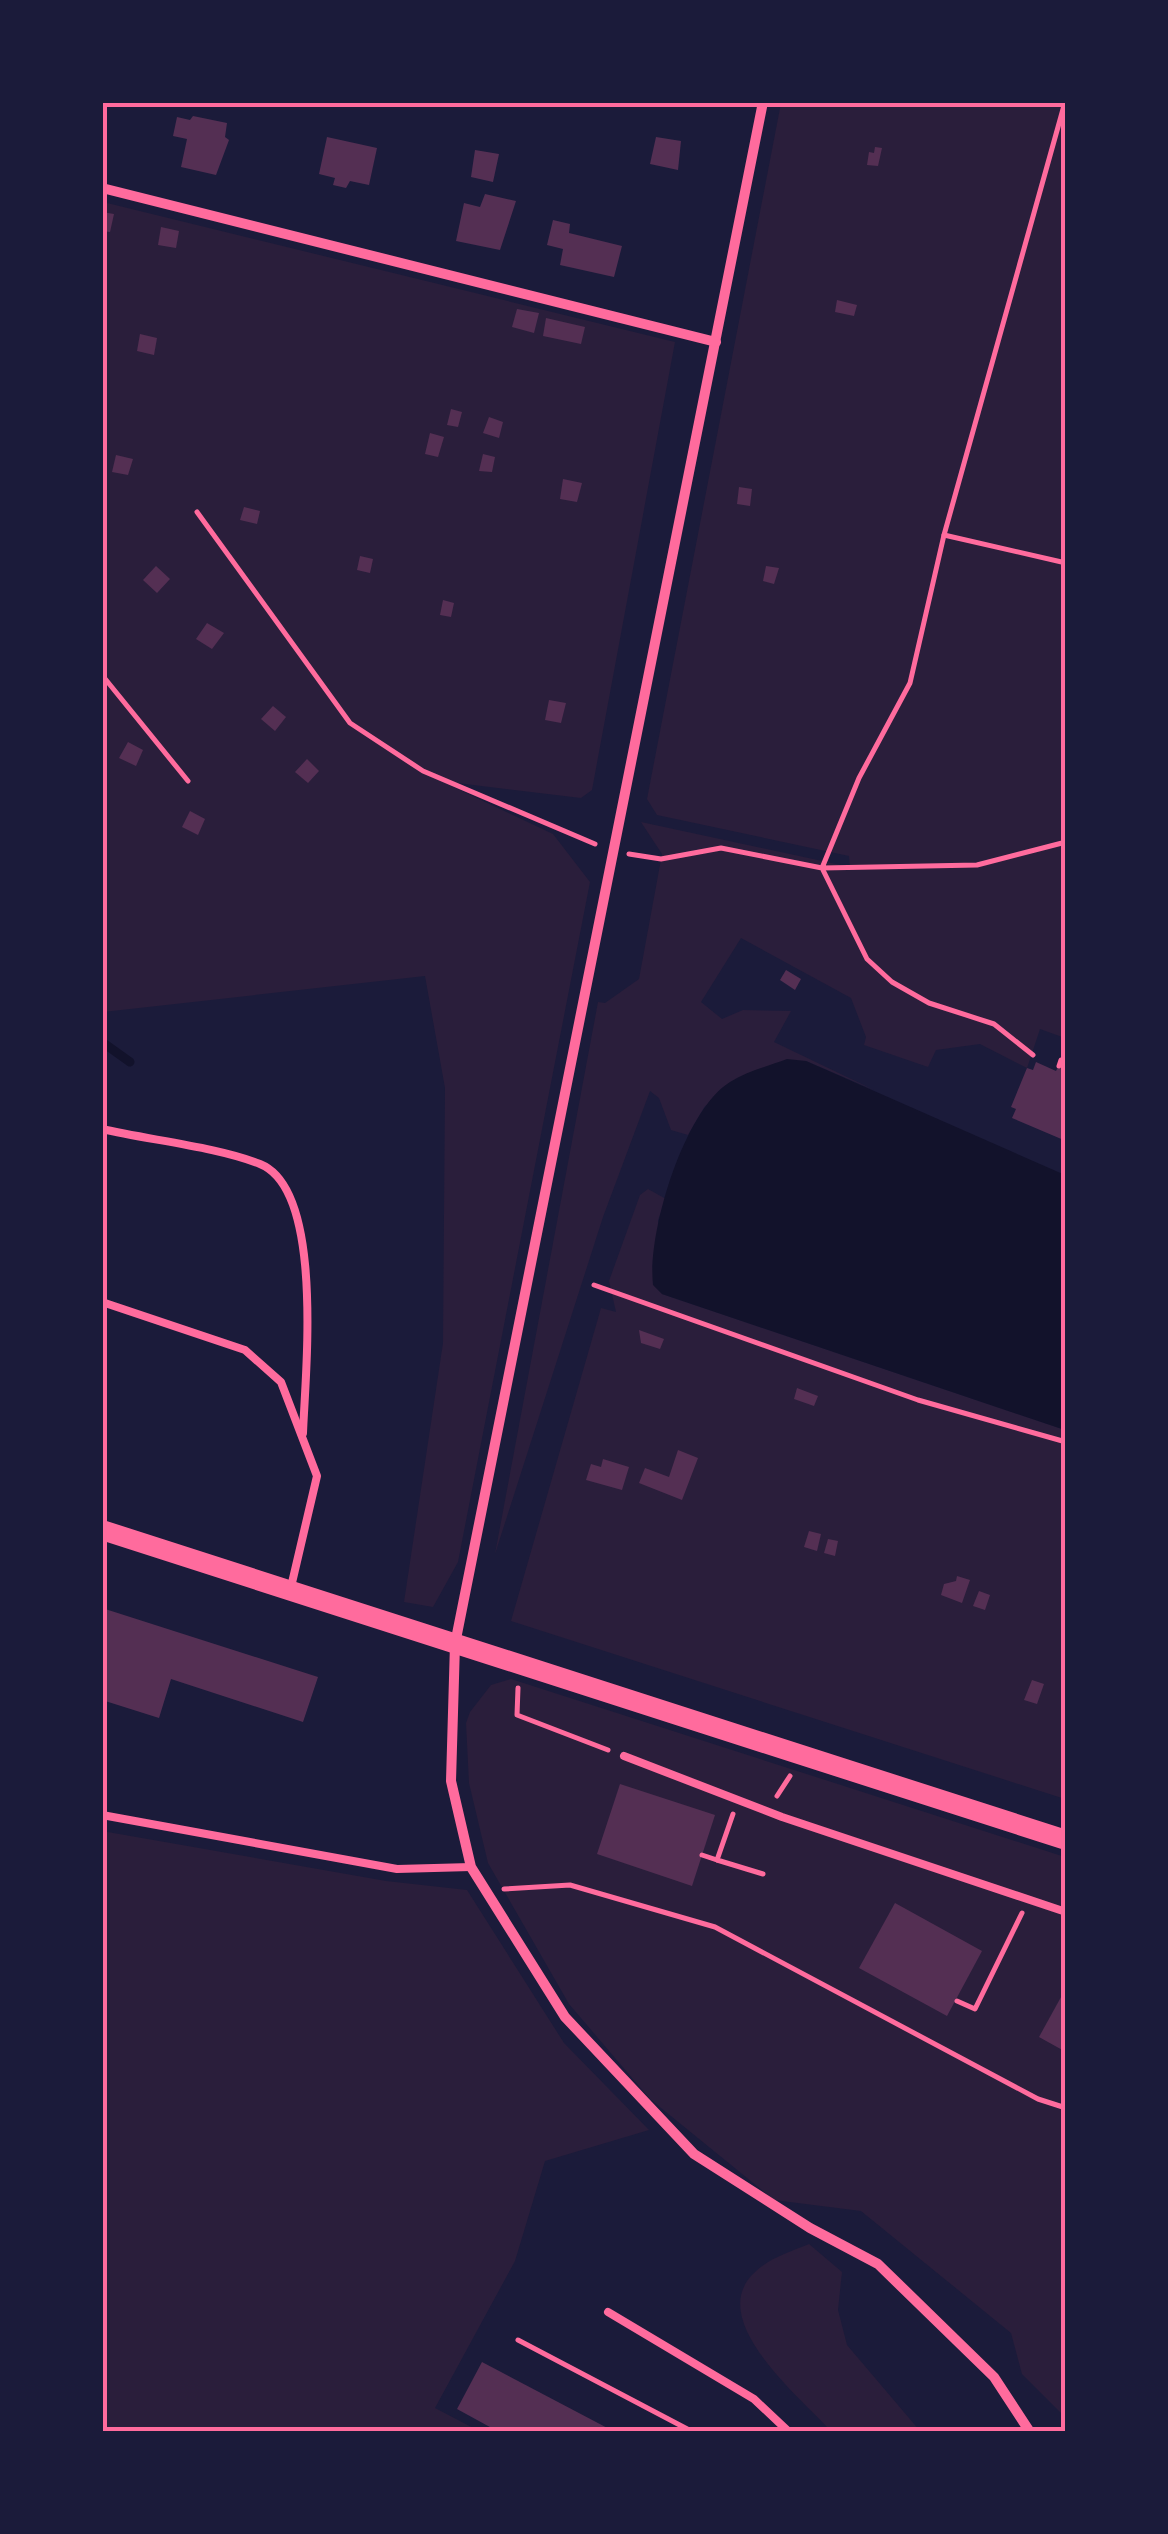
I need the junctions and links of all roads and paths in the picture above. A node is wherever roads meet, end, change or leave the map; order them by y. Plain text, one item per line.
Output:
1 (764, 102) edge
2 (1065, 102) edge
3 (102, 188) edge
4 (716, 342) junction
5 (197, 512) dead end
6 (944, 535) junction
7 (1066, 563) edge
8 (102, 675) edge
9 (188, 780) dead end
10 (1066, 842) edge
11 (614, 852) junction
12 (822, 868) junction
13 (1033, 1054) dead end
14 (102, 1130) edge
15 (594, 1286) dead end
16 (102, 1302) edge
17 (303, 1433) junction
18 (1066, 1442) edge
19 (102, 1530) edge
20 (290, 1591) junction
21 (454, 1644) junction
22 (520, 1666) junction
23 (624, 1756) joint
24 (802, 1756) junction
25 (738, 1800) junction
26 (767, 1812) junction
27 (102, 1816) edge
28 (1066, 1840) edge
29 (702, 1855) dead end
30 (717, 1860) junction
31 (472, 1867) junction
32 (762, 1874) dead end
33 (486, 1891) junction
34 (1028, 1900) junction
35 (1066, 1912) edge
36 (956, 2000) dead end
37 (1066, 2108) edge
38 (608, 2312) dead end
39 (518, 2340) dead end
40 (693, 2432) edge
41 (789, 2432) edge
42 (1030, 2432) edge

1 - 4 street
2 - 6 path
3 - 4 street
4 - 11 street
5 - 11 path
6 - 7 path
6 - 12 path
8 - 9 path
10 - 12 path
11 - 12 path
11 - 21 street
12 - 13 path
14 - 17 lane
15 - 18 path
16 - 17 lane
17 - 20 lane
19 - 20 main road
20 - 21 main road
21 - 22 main road
21 - 31 street
22 - 23 path
22 - 24 main road
23 - 25 lane
24 - 26 path
24 - 28 main road
25 - 26 lane
25 - 30 path
26 - 34 lane
27 - 31 lane
29 - 30 path
30 - 32 path
31 - 33 street
33 - 37 path
33 - 42 street
34 - 35 lane
34 - 36 path
38 - 41 lane
39 - 40 path

